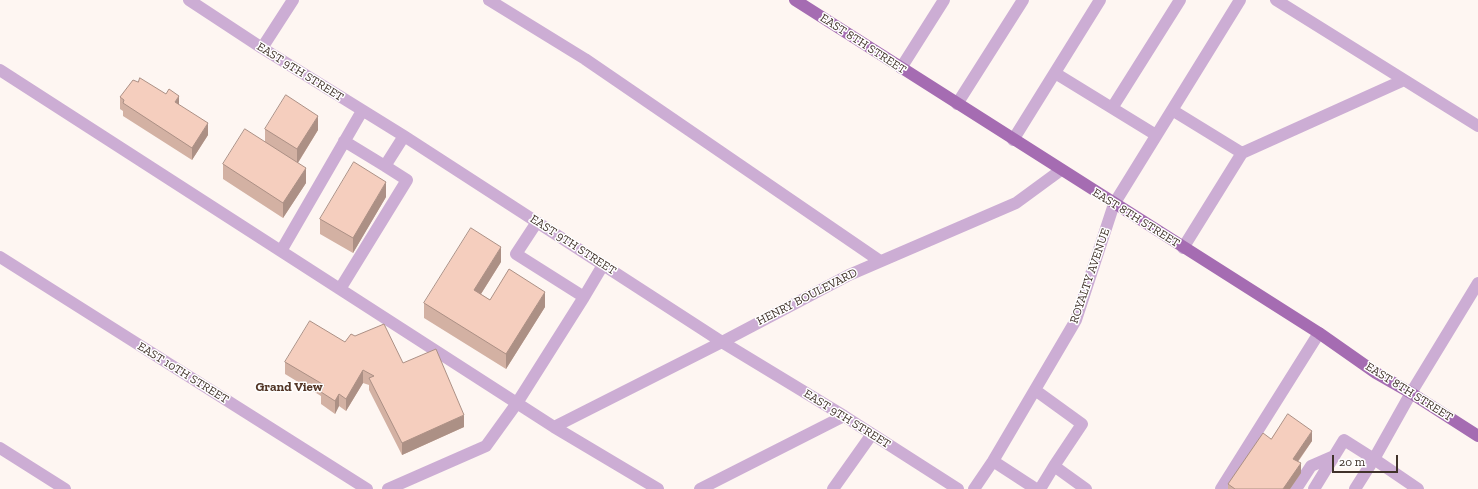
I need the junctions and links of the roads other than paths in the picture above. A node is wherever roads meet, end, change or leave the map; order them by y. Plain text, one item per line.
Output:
1 (189, 0) edge
2 (294, 0) edge
3 (489, 0) edge
4 (795, 0) edge
5 (944, 0) edge
6 (1022, 0) edge
7 (1100, 0) edge
8 (1180, 0) edge
9 (1240, 0) edge
10 (1276, 0) edge
11 (262, 48) junction
12 (901, 68) junction
13 (0, 70) edge
14 (1055, 73) junction
15 (1404, 80) junction
16 (957, 104) junction
17 (1112, 108) junction
18 (1172, 110) junction
19 (362, 111) junction
20 (1478, 126) edge
21 (1156, 135) junction
22 (404, 136) junction
23 (1013, 140) junction
24 (344, 141) junction
25 (1242, 153) junction
26 (385, 166) junction
27 (1061, 170) junction
28 (1114, 204) junction
29 (537, 222) junction
30 (1183, 248) junction
31 (281, 251) junction
32 (0, 257) edge
33 (880, 261) junction
34 (603, 265) junction
35 (1478, 283) edge
36 (340, 289) junction
37 (584, 297) junction
38 (1319, 333) junction
39 (722, 342) junction
40 (1035, 390) junction
41 (1411, 393) junction
42 (517, 403) junction
43 (844, 416) junction
44 (554, 426) junction
45 (872, 434) junction
46 (1478, 436) edge
47 (0, 448) edge
48 (1334, 456) junction
49 (1374, 459) junction
50 (993, 460) junction
51 (1054, 466) junction
52 (65, 489) edge
53 (367, 489) edge
54 (388, 489) edge
55 (658, 489) edge
56 (700, 489) edge
57 (833, 489) edge
58 (958, 489) edge
59 (974, 489) edge
60 (1036, 489) edge
61 (1040, 489) edge
62 (1086, 489) edge
63 (1221, 489) edge
64 (1296, 489) edge
65 (1314, 489) edge
66 (1355, 489) edge
67 (1418, 489) edge

1 - 11 street, EAST 9TH STREET
2 - 11 street
3 - 33 street
4 - 12 main road, EAST 8TH STREET
5 - 12 street
6 - 16 street
7 - 14 street
8 - 17 street
9 - 18 street, ROYALTY AVENUE
10 - 15 street
11 - 19 street, EAST 9TH STREET
12 - 16 main road, EAST 8TH STREET
13 - 31 street
14 - 17 street
14 - 23 street
15 - 20 street
15 - 25 street
16 - 23 main road, EAST 8TH STREET
17 - 21 street
18 - 21 street, ROYALTY AVENUE
18 - 25 street
19 - 22 street, EAST 9TH STREET
19 - 24 street
21 - 28 street, ROYALTY AVENUE
22 - 26 street
22 - 29 street, EAST 9TH STREET
23 - 27 main road, EAST 8TH STREET
24 - 26 street
24 - 31 street
25 - 30 street
26 - 36 street
27 - 28 main road, EAST 8TH STREET
27 - 33 street, HENRY BOULEVARD
28 - 30 main road, EAST 8TH STREET
28 - 40 street, ROYALTY AVENUE
29 - 34 street, EAST 9TH STREET
29 - 37 street
30 - 38 main road, EAST 8TH STREET
31 - 36 street
32 - 53 street, EAST 10TH STREET
33 - 39 street, HENRY BOULEVARD
34 - 37 street
34 - 39 street, EAST 9TH STREET
35 - 41 street
36 - 42 street
37 - 42 street
38 - 41 main road, EAST 8TH STREET
38 - 63 street
39 - 43 street, EAST 9TH STREET
39 - 44 street, HENRY BOULEVARD
40 - 50 street, ROYALTY AVENUE
40 - 51 street
41 - 46 main road, EAST 8TH STREET
41 - 49 street
42 - 44 street
42 - 54 street
43 - 45 street, EAST 9TH STREET
43 - 56 street
44 - 55 street
45 - 57 street
45 - 58 street, EAST 9TH STREET
47 - 52 street
48 - 49 street
48 - 64 street
48 - 65 street
49 - 66 street
49 - 67 street
50 - 59 street, ROYALTY AVENUE
50 - 60 street
51 - 61 street
51 - 62 street

